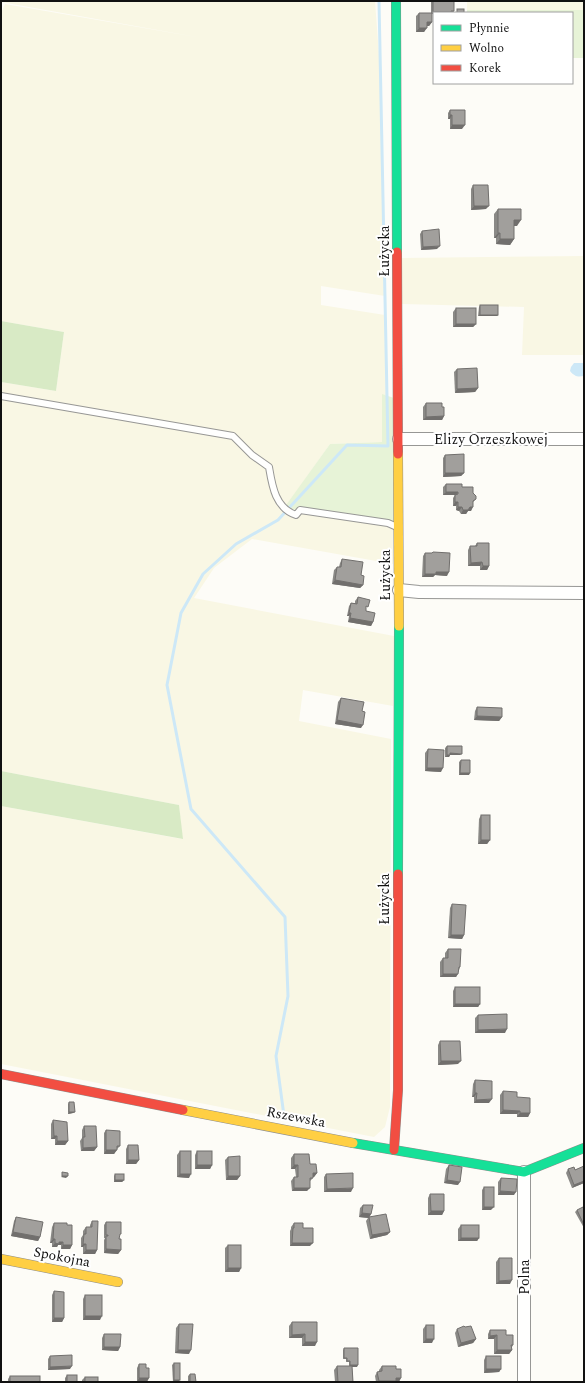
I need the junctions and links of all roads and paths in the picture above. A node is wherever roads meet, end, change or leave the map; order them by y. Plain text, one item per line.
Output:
1 (396, 1) edge
2 (1, 396) edge
3 (399, 439) junction
4 (584, 439) edge
5 (399, 527) junction
6 (399, 590) junction
7 (584, 593) edge
8 (1, 1074) edge
9 (584, 1148) edge
10 (394, 1150) junction
11 (524, 1172) junction
12 (1, 1259) edge
13 (118, 1282) dead end
14 (524, 1382) edge

1 - 3 street, Łużycka
2 - 5 lane
3 - 4 street, Elizy Orzeszkowej
3 - 5 street, Łużycka
5 - 6 street, Łużycka
6 - 7 street
6 - 10 street, Łużycka
8 - 10 street, Rszewska
9 - 11 street
10 - 11 street, Rszewska
11 - 14 street, Polna
12 - 13 street, Spokojna

